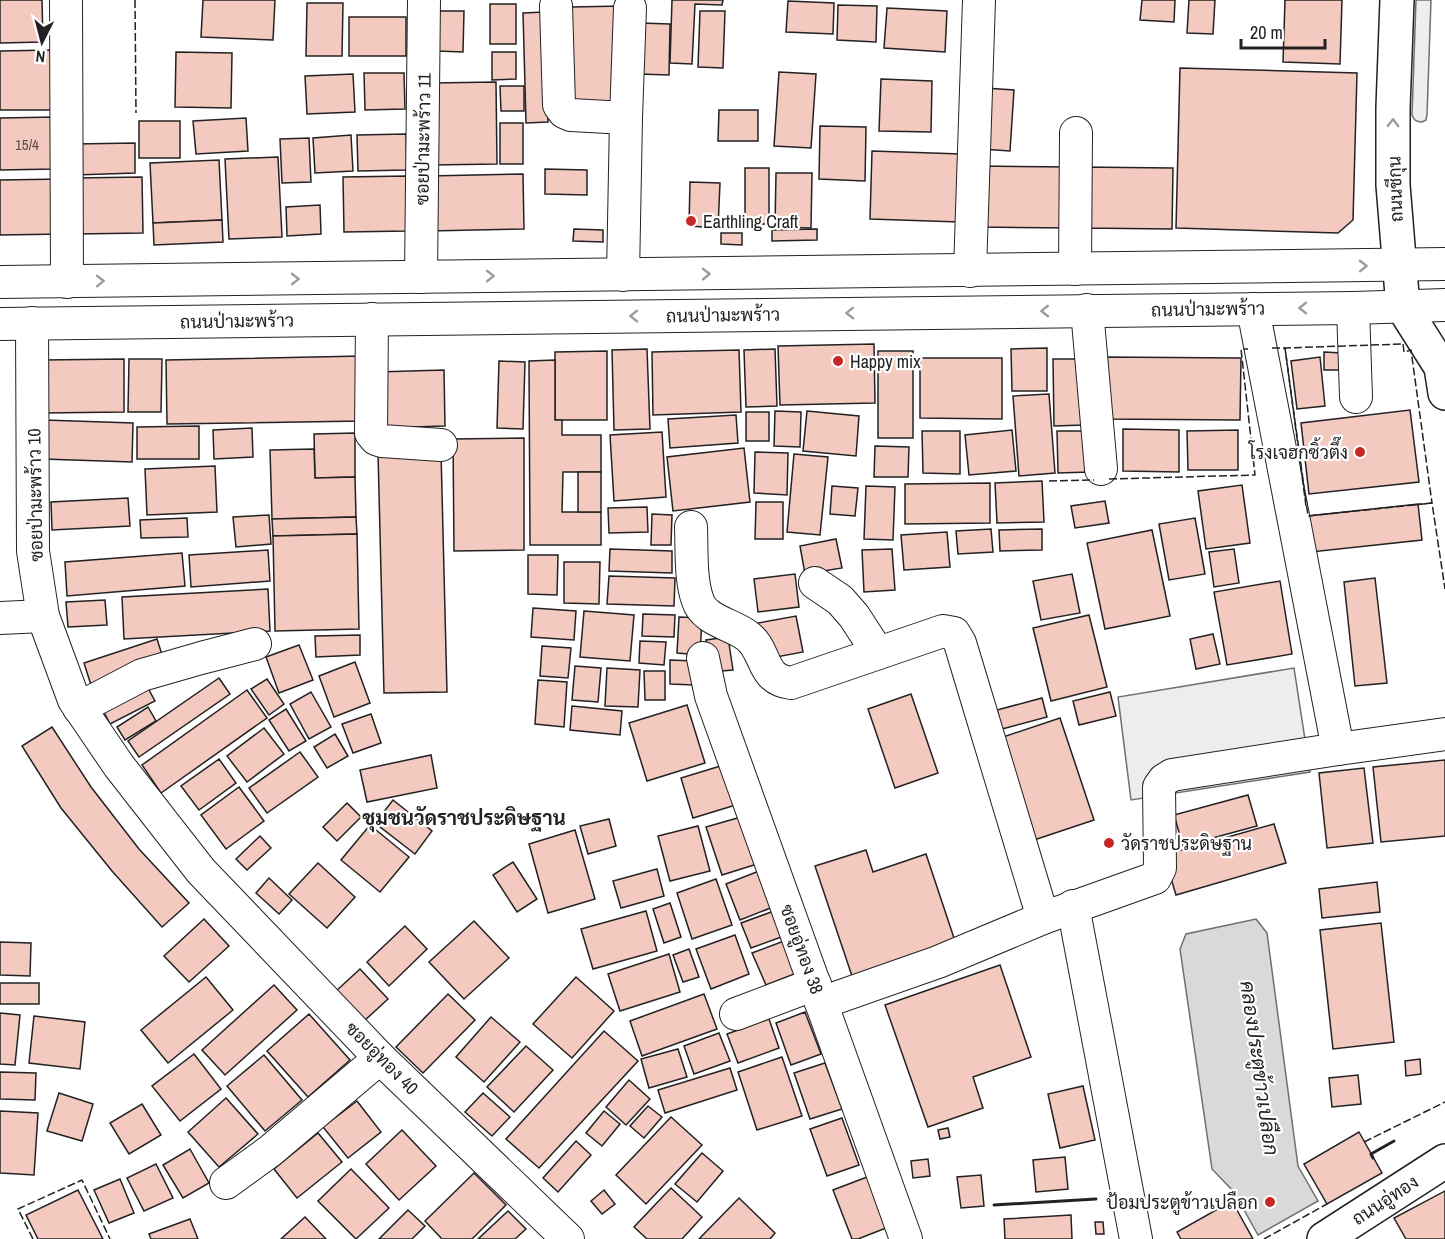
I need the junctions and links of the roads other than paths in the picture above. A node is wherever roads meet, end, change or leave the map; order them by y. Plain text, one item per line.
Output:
1 (66, 0) edge
2 (424, 0) edge
3 (978, 0) edge
4 (1397, 0) edge
5 (556, 6) dead end
6 (630, 8) dead end
7 (626, 118) junction
8 (1076, 133) dead end
9 (1445, 264) edge
10 (1399, 265) junction
11 (1075, 269) junction
12 (970, 270) junction
13 (623, 275) junction
14 (422, 277) junction
15 (0, 282) edge
16 (67, 282) junction
17 (1445, 304) edge
18 (1403, 307) junction
19 (1353, 308) junction
20 (1253, 309) junction
21 (1087, 310) junction
22 (372, 319) junction
23 (32, 323) junction
24 (0, 324) edge
25 (1444, 371) edge
26 (1356, 398) dead end
27 (441, 445) dead end
28 (1101, 469) dead end
29 (691, 527) dead end
30 (815, 583) dead end
31 (43, 616) junction
32 (0, 618) edge
33 (255, 644) dead end
34 (878, 653) junction
35 (703, 658) dead end
36 (79, 708) junction
37 (1445, 734) edge
38 (1338, 749) junction
39 (201, 872) joint
40 (1073, 906) junction
41 (1043, 918) junction
42 (818, 993) junction
43 (736, 1014) dead end
44 (380, 1058) junction
45 (1445, 1161) edge
46 (226, 1183) dead end
47 (568, 1239) edge
48 (906, 1239) edge
49 (1136, 1239) edge
50 (1324, 1239) edge

1 - 16 street
2 - 14 street, ซอยป่ามะพร้าว 11
3 - 12 street
10 -> 4 main road, ถนนชีกุน
5 - 7 street
6 - 7 street
7 - 13 street
8 - 11 street
9 - 10 street
11 -> 10 street
10 - 18 main road, ถนนชีกุน
11 - 12 street
13 -> 12 street
14 -> 13 street
16 -> 14 street
15 - 16 street
17 - 18 street, ถนนป่ามะพร้าว
18 - 19 street, ถนนป่ามะพร้าว
18 - 25 main road, ถนนชีกุน
19 -> 20 street, ถนนป่ามะพร้าว
19 - 26 street
20 - 21 street, ถนนป่ามะพร้าว
20 - 38 street
21 -> 22 street, ถนนป่ามะพร้าว
21 - 28 street
22 - 23 street, ถนนป่ามะพร้าว
22 - 27 street
23 - 24 street, ถนนป่ามะพร้าว
23 - 31 street, ซอยป่ามะพร้าว 10
29 - 34 street
30 - 34 street
31 - 32 street
31 - 36 street, ซอยป่ามะพร้าว 10
33 - 36 street
34 - 41 street
35 - 42 street, ซอยอู่ทอง 38
36 - 39 street, ซอยป่ามะพร้าว 10
37 - 38 street
38 - 40 street
39 - 44 street, ซอยอู่ทอง 40
40 - 41 street
40 - 49 street
41 - 42 street
42 - 43 street
42 - 48 street, ซอยอู่ทอง 38
44 - 46 street
44 - 47 street, ซอยอู่ทอง 40
45 - 50 main road, ถนนอู่ทอง

